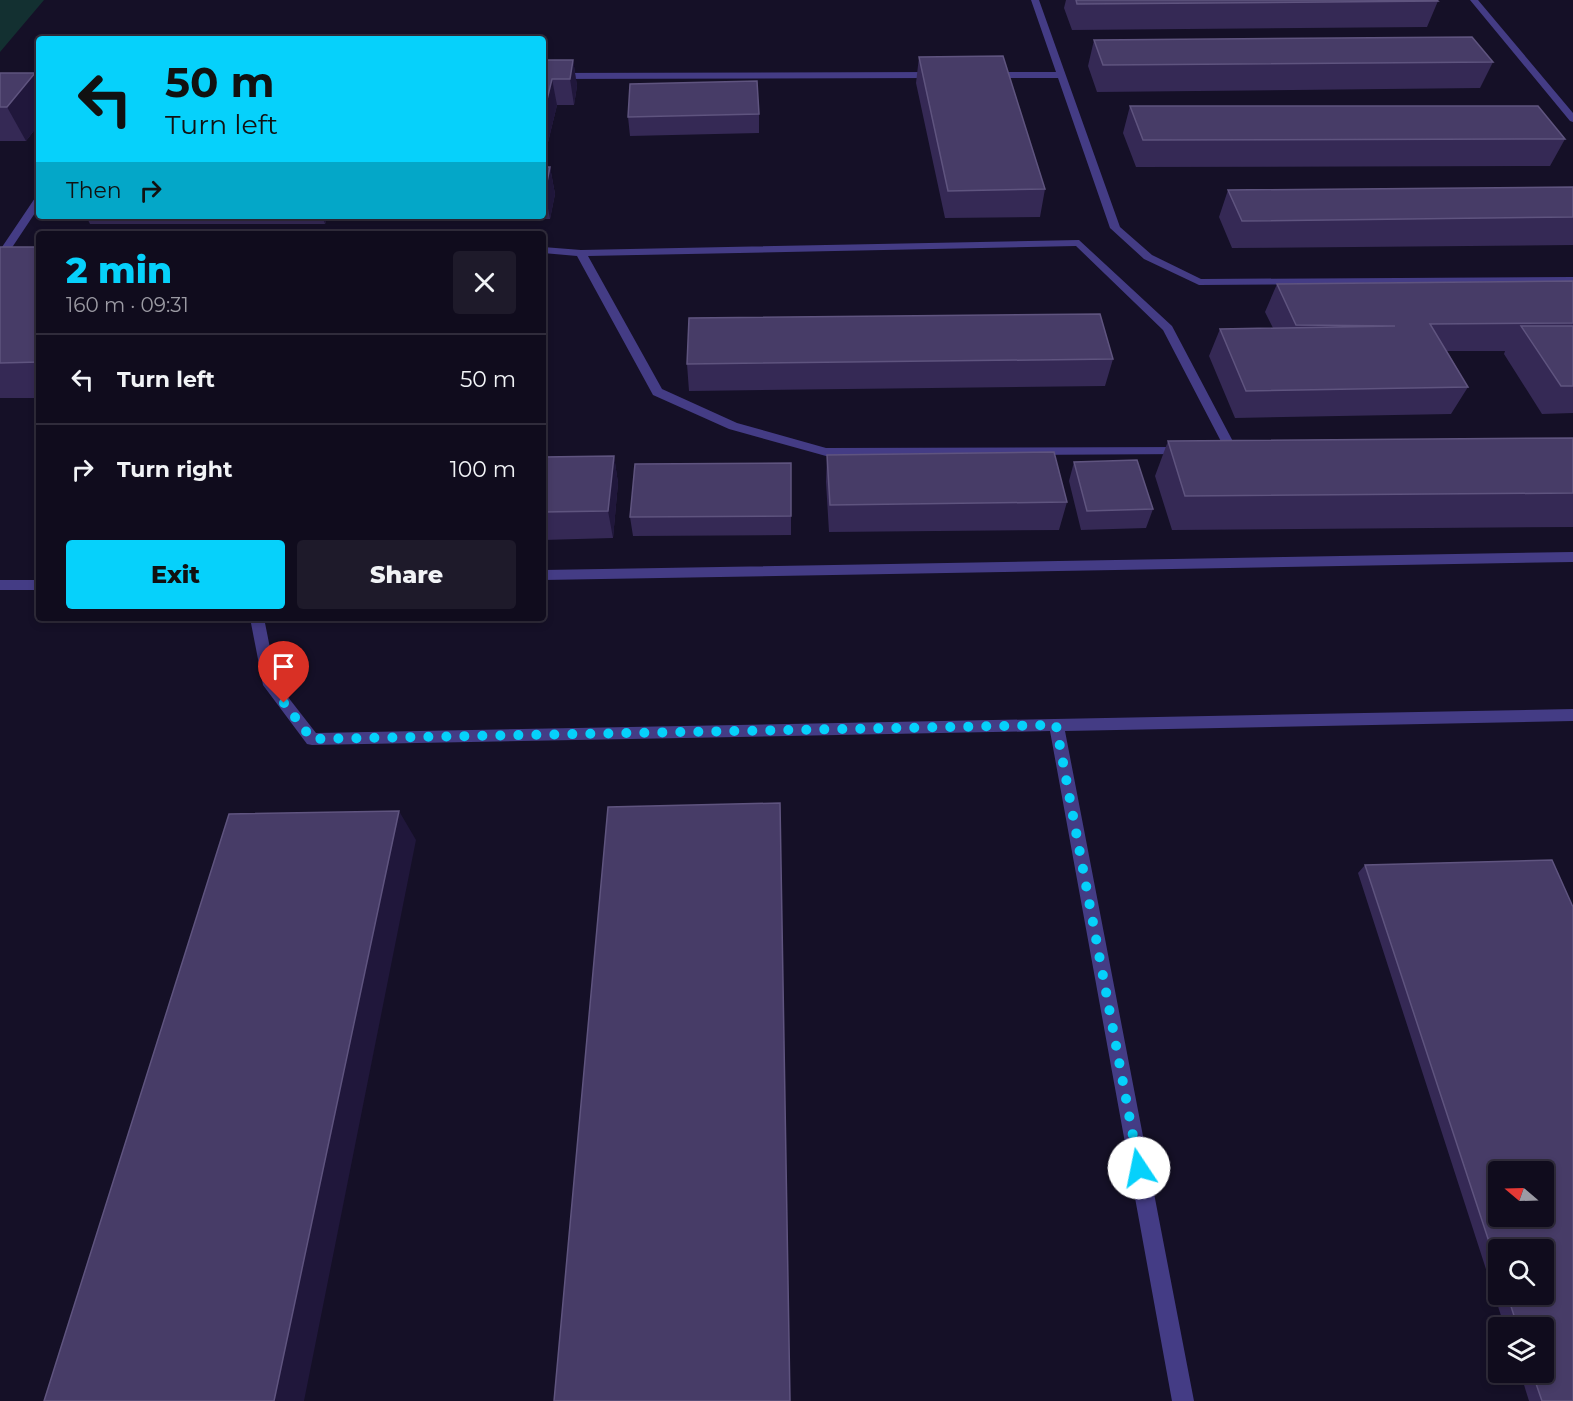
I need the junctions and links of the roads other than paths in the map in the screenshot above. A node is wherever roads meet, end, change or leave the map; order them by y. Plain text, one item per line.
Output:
1 (1035, 0) edge
2 (1474, 0) edge
3 (943, 75) edge
4 (978, 75) edge
5 (1061, 75) junction
6 (546, 76) edge
7 (36, 79) edge
8 (0, 80) edge
9 (1573, 119) edge
10 (36, 204) edge
11 (546, 250) edge
12 (2, 253) edge
13 (15, 253) edge
14 (581, 253) junction
15 (1573, 280) edge
16 (1196, 451) edge
17 (1232, 451) edge
18 (1573, 557) edge
19 (546, 575) edge
20 (0, 585) edge
21 (36, 585) edge
22 (258, 621) edge
23 (1573, 716) edge
24 (1056, 725) junction
25 (1183, 1401) edge

1 - 5 lane
2 - 9 lane
3 - 6 lane
4 - 5 lane
5 - 15 lane
7 - 8 lane
10 - 12 lane
11 - 14 lane
12 - 13 lane
14 - 16 lane
14 - 17 lane
18 - 19 lane
20 - 21 lane
22 - 24 lane
23 - 24 lane
24 - 25 lane

